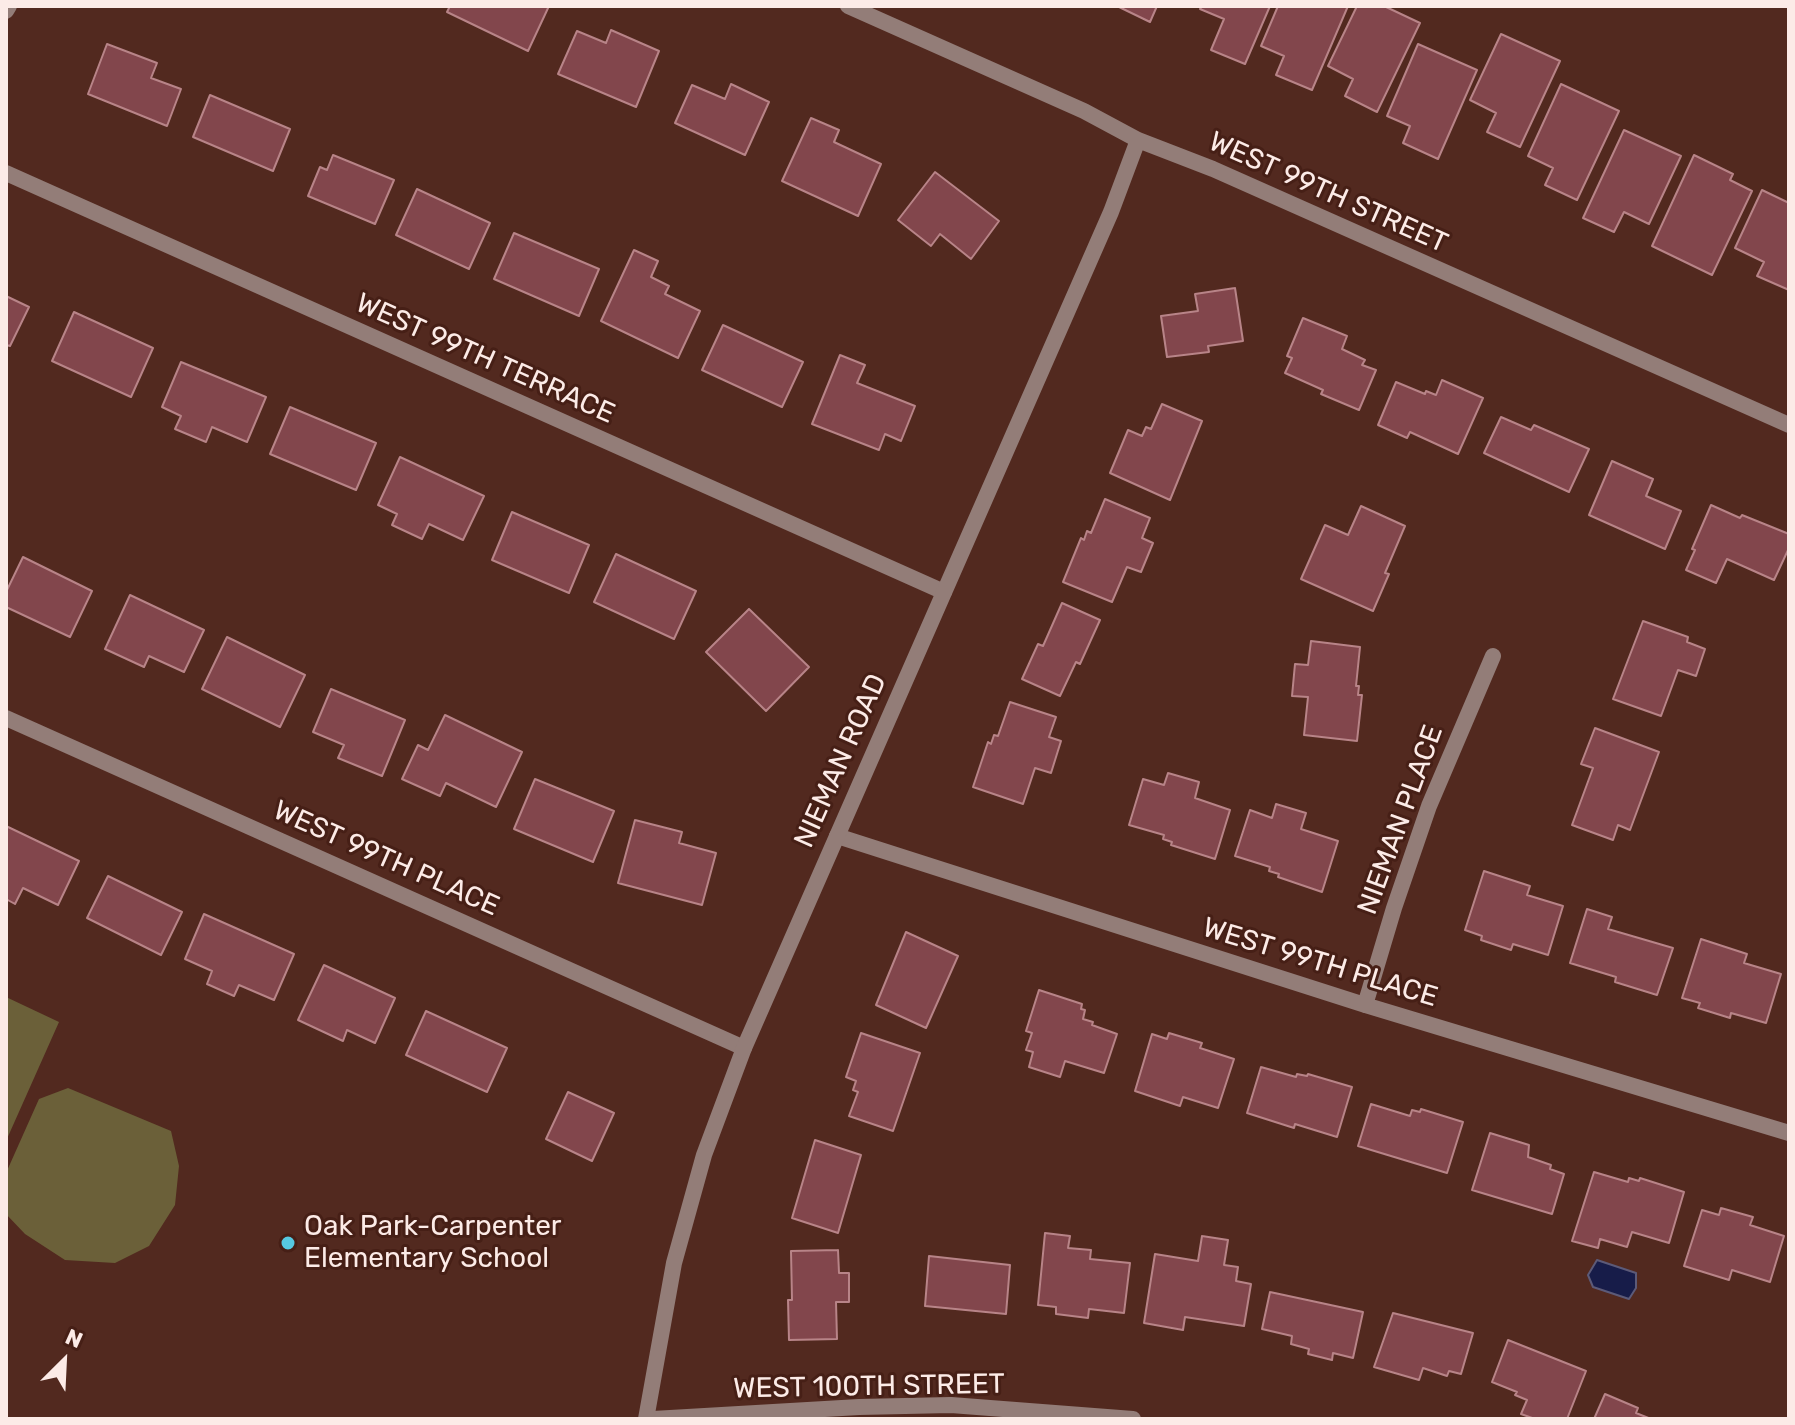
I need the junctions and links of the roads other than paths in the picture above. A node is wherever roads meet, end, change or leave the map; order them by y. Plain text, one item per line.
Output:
1 (848, 6) edge
2 (1138, 140) junction
3 (6, 173) edge
4 (1789, 425) edge
5 (944, 592) junction
6 (1493, 656) dead end
7 (6, 718) edge
8 (837, 836) junction
9 (1365, 1005) junction
10 (744, 1048) junction
11 (1789, 1133) edge
12 (646, 1419) edge
13 (653, 1419) edge
14 (1133, 1419) edge

1 - 2 street, WEST 99TH STREET
2 - 4 street, WEST 99TH STREET
2 - 5 street, NIEMAN ROAD
3 - 5 street, WEST 99TH TERRACE
5 - 8 street, NIEMAN ROAD
6 - 9 street, NIEMAN PLACE
7 - 10 street, WEST 99TH PLACE
8 - 9 street, WEST 99TH PLACE
8 - 10 street, NIEMAN ROAD
9 - 11 street, WEST 99TH PLACE
10 - 12 street, NIEMAN ROAD
13 - 14 street, WEST 100TH STREET

